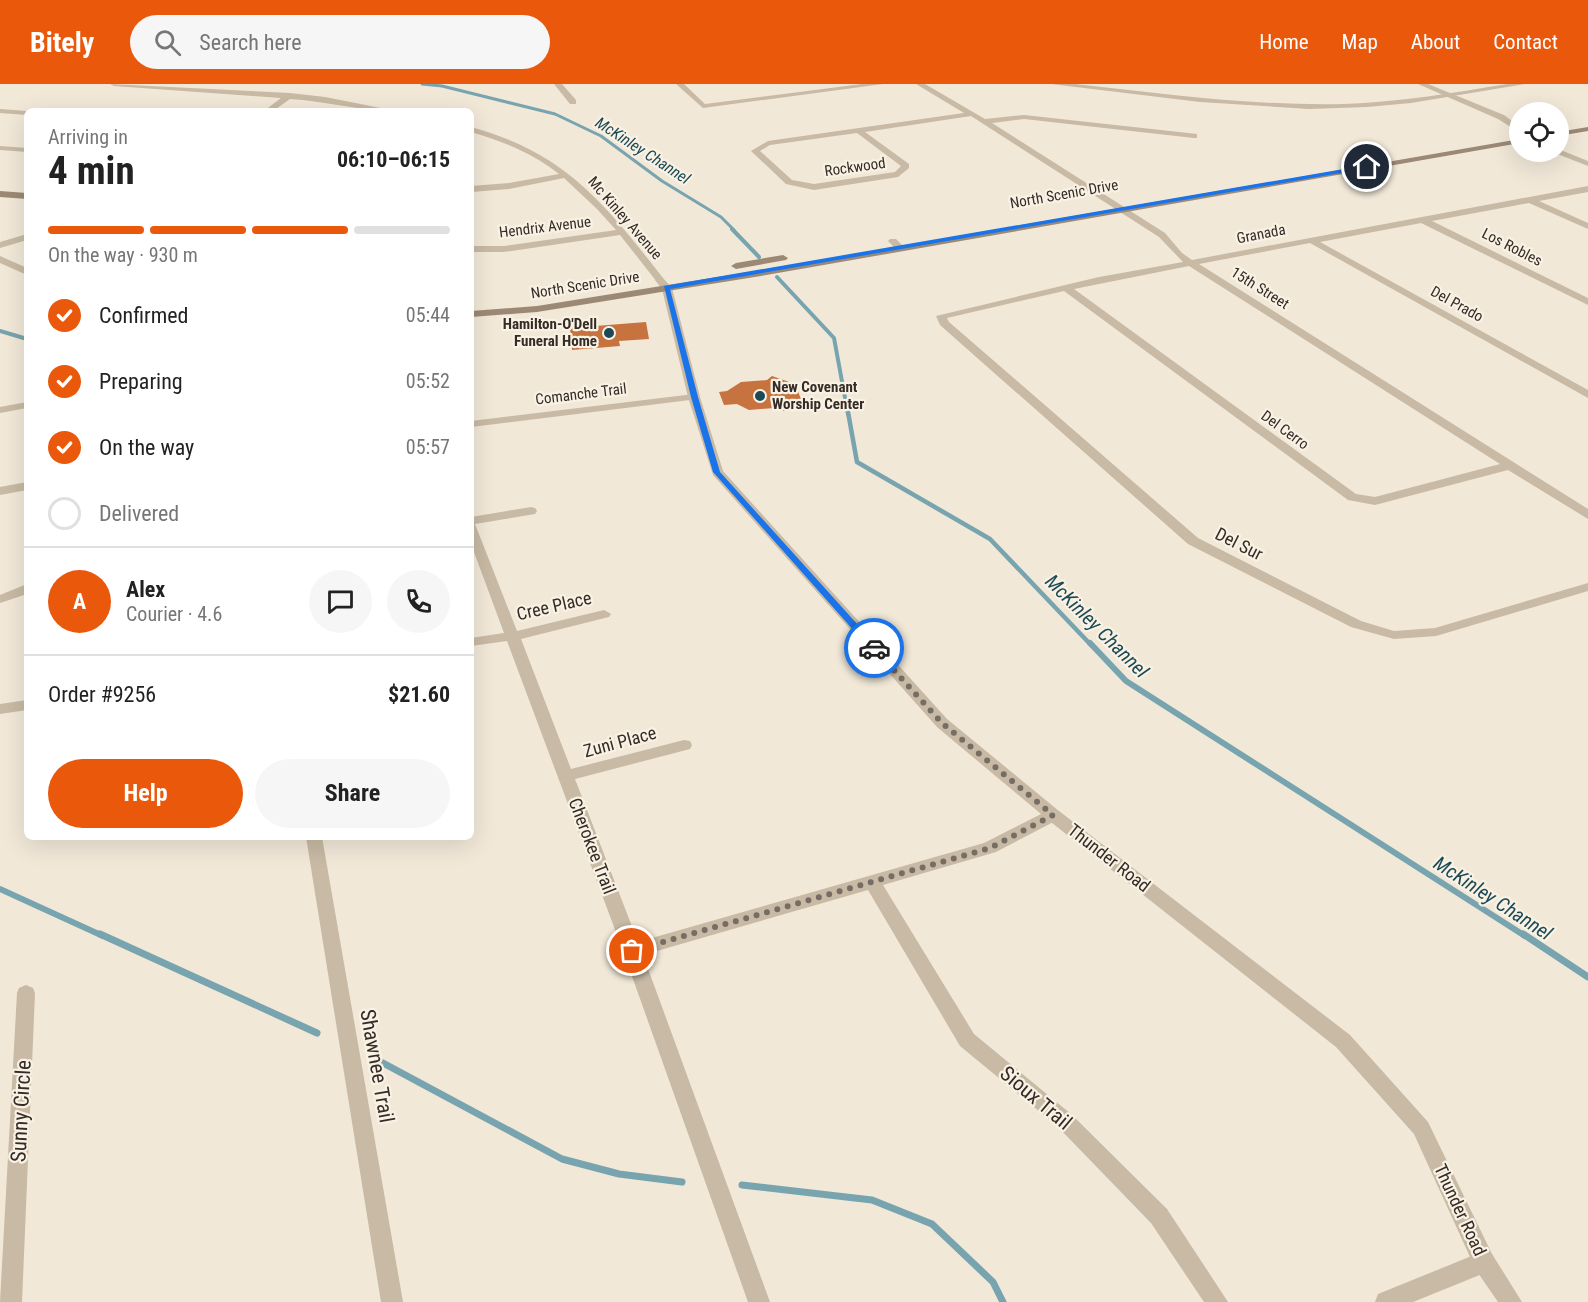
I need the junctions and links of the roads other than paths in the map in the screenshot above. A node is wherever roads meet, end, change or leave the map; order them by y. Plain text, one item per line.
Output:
1 (114, 84) edge
2 (558, 84) edge
3 (879, 84) edge
4 (920, 84) edge
5 (1055, 84) edge
6 (1422, 84) edge
7 (1521, 84) edge
8 (683, 87) edge
9 (291, 95) junction
10 (1449, 95) junction
11 (573, 102) dead end
12 (272, 108) edge
13 (375, 108) edge
14 (0, 111) edge
15 (24, 112) edge
16 (972, 114) junction
17 (984, 121) junction
18 (1588, 122) edge
19 (1509, 123) edge
20 (1569, 125) edge
21 (1588, 129) edge
22 (474, 130) edge
23 (858, 130) junction
24 (1569, 132) edge
25 (1509, 134) edge
26 (1194, 136) dead end
27 (1509, 143) edge
28 (0, 148) edge
29 (24, 150) edge
30 (1569, 156) edge
31 (1588, 164) edge
32 (568, 175) junction
33 (474, 189) edge
34 (1588, 189) edge
35 (0, 194) edge
36 (1157, 194) dead end
37 (24, 196) edge
38 (1530, 200) junction
39 (0, 201) edge
40 (1110, 201) junction
41 (24, 203) edge
42 (1092, 204) dead end
43 (1122, 204) junction
44 (1018, 218) dead end
45 (1423, 220) junction
46 (1588, 226) edge
47 (622, 232) junction
48 (24, 238) edge
49 (1311, 240) junction
50 (897, 244) junction
51 (0, 245) edge
52 (474, 249) edge
53 (0, 259) edge
54 (1191, 263) junction
55 (24, 271) edge
56 (663, 284) junction
57 (1068, 289) junction
58 (1588, 302) edge
59 (474, 304) edge
60 (474, 314) edge
61 (940, 316) joint
62 (1588, 395) edge
63 (694, 397) junction
64 (24, 406) edge
65 (0, 410) edge
66 (474, 424) edge
67 (1512, 465) junction
68 (24, 487) edge
69 (0, 491) edge
70 (531, 511) dead end
71 (1588, 515) edge
72 (474, 520) edge
73 (474, 535) edge
74 (1588, 587) edge
75 (24, 590) edge
76 (0, 600) edge
77 (604, 614) dead end
78 (513, 636) junction
79 (474, 642) edge
80 (24, 705) edge
81 (0, 709) edge
82 (684, 745) dead end
83 (566, 776) junction
84 (1053, 815) junction
85 (315, 840) edge
86 (873, 882) junction
87 (632, 951) junction
88 (26, 993) dead end
89 (1484, 1262) junction
90 (11, 1302) edge
91 (392, 1302) edge
92 (759, 1302) edge
93 (1217, 1302) edge
94 (1386, 1302) edge
95 (1511, 1302) edge

1 - 9 street
2 - 11 street
3 - 8 street
4 - 16 street
5 - 10 street
6 - 10 street
7 - 10 street
9 - 12 street
9 - 13 street
10 - 19 street
14 - 15 street
16 - 17 street
16 - 23 street, Rockwood
17 - 26 street
17 - 40 street
18 - 20 main road
21 - 24 main road
22 - 32 street, Mc Kinley Avenue
23 - 23 street, Rockwood
25 - 36 main road
27 - 43 main road, North Scenic Drive
28 - 29 street
30 - 31 street
32 - 33 street
32 - 47 street, Mc Kinley Avenue
34 - 38 street, Granada
35 - 37 main road
38 - 45 street, Granada
38 - 46 street
39 - 41 main road
40 - 42 main road, North Scenic Drive
40 - 43 main road, North Scenic Drive
43 - 50 main road, North Scenic Drive
43 - 54 street, 15th Street
44 - 50 main road, North Scenic Drive
45 - 49 street, Granada
45 - 58 street, Los Robles
47 - 52 street, Hendrix Avenue
47 - 56 street, Mc Kinley Avenue
48 - 51 street
49 - 54 street, Granada
49 - 62 street, Del Prado
50 - 56 main road, North Scenic Drive
53 - 55 street
54 - 57 street, Granada
54 - 67 street, 15th Street
56 - 59 main road, North Scenic Drive
56 - 60 main road, North Scenic Drive
56 - 63 street, Thunder Road
57 - 61 street, Granada
57 - 67 street, Del Cerro
61 - 74 street, Del Sur
63 - 66 street, Comanche Trail
63 - 84 street, Thunder Road
64 - 65 street
67 - 71 street, 15th Street
68 - 69 street
70 - 72 street
73 - 78 street, Cherokee Trail
75 - 76 street
77 - 78 street, Cree Place
78 - 79 street, Cree Place
78 - 83 street, Cherokee Trail
80 - 81 street
82 - 83 street, Zuni Place
83 - 87 street, Cherokee Trail
84 - 86 street
84 - 89 street, Thunder Road
85 - 91 street, Shawnee Trail
86 - 87 street
86 - 93 street, Sioux Trail
87 - 92 street, Cherokee Trail
88 - 90 street, Sunny Circle
89 - 94 street
89 - 95 street, Thunder Road

